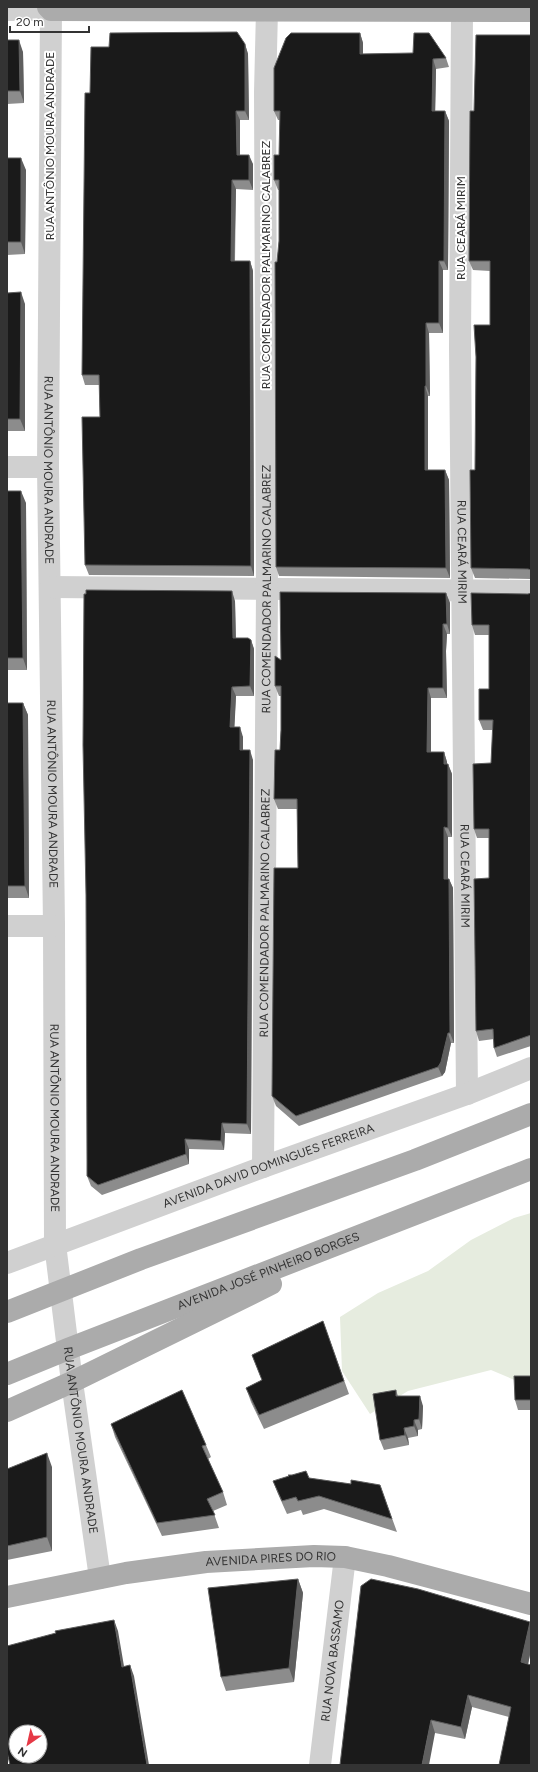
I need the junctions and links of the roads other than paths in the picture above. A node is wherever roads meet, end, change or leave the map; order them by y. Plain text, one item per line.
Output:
1 (50, 8) edge
2 (7, 10) edge
3 (267, 10) junction
4 (462, 10) junction
5 (531, 11) edge
6 (7, 467) edge
7 (48, 467) junction
8 (51, 587) junction
9 (267, 589) junction
10 (464, 591) junction
11 (531, 591) edge
12 (7, 926) edge
13 (54, 926) junction
14 (531, 1068) edge
15 (467, 1094) junction
16 (531, 1114) edge
17 (263, 1167) junction
18 (531, 1169) edge
19 (400, 1221) junction
20 (55, 1244) junction
21 (7, 1263) edge
22 (61, 1292) junction
23 (7, 1312) edge
24 (68, 1349) junction
25 (7, 1374) edge
26 (72, 1382) junction
27 (7, 1411) edge
28 (345, 1557) junction
29 (100, 1578) junction
30 (7, 1597) edge
31 (531, 1604) edge
32 (320, 1765) edge

1 - 2 street
1 - 3 main road
1 - 7 street, RUA ANTÔNIO MOURA ANDRADE
3 - 4 main road
3 - 9 street, RUA COMENDADOR PALMARINO CALABREZ
4 - 5 main road
4 - 10 street, RUA CEARÁ MIRIM
6 - 7 street
7 - 8 street, RUA ANTÔNIO MOURA ANDRADE
8 - 9 street
8 - 13 street, RUA ANTÔNIO MOURA ANDRADE
9 - 10 street
9 - 17 street, RUA COMENDADOR PALMARINO CALABREZ
10 - 11 street
10 - 15 street, RUA CEARÁ MIRIM
12 - 13 street
13 - 20 street, RUA ANTÔNIO MOURA ANDRADE
14 - 15 street, AVENIDA DAVID DOMINGUES FERREIRA
15 - 17 street, AVENIDA DAVID DOMINGUES FERREIRA
16 - 22 main road
17 - 20 street, AVENIDA DAVID DOMINGUES FERREIRA
18 - 19 main road, AVENIDA JOSÉ PINHEIRO BORGES
19 - 24 main road, AVENIDA JOSÉ PINHEIRO BORGES
19 - 26 main road
20 - 21 street, AVENIDA DAVID DOMINGUES FERREIRA
20 - 22 street, RUA ANTÔNIO MOURA ANDRADE
22 - 23 main road
22 - 24 street, RUA ANTÔNIO MOURA ANDRADE
24 - 25 main road, AVENIDA JOSÉ PINHEIRO BORGES
24 - 26 street, RUA ANTÔNIO MOURA ANDRADE
26 - 27 main road
26 - 29 street, RUA ANTÔNIO MOURA ANDRADE
28 - 29 main road, AVENIDA PIRES DO RIO
28 - 31 main road, AVENIDA PIRES DO RIO
28 - 32 street, RUA NOVA BASSAMO
29 - 30 main road, AVENIDA PIRES DO RIO

